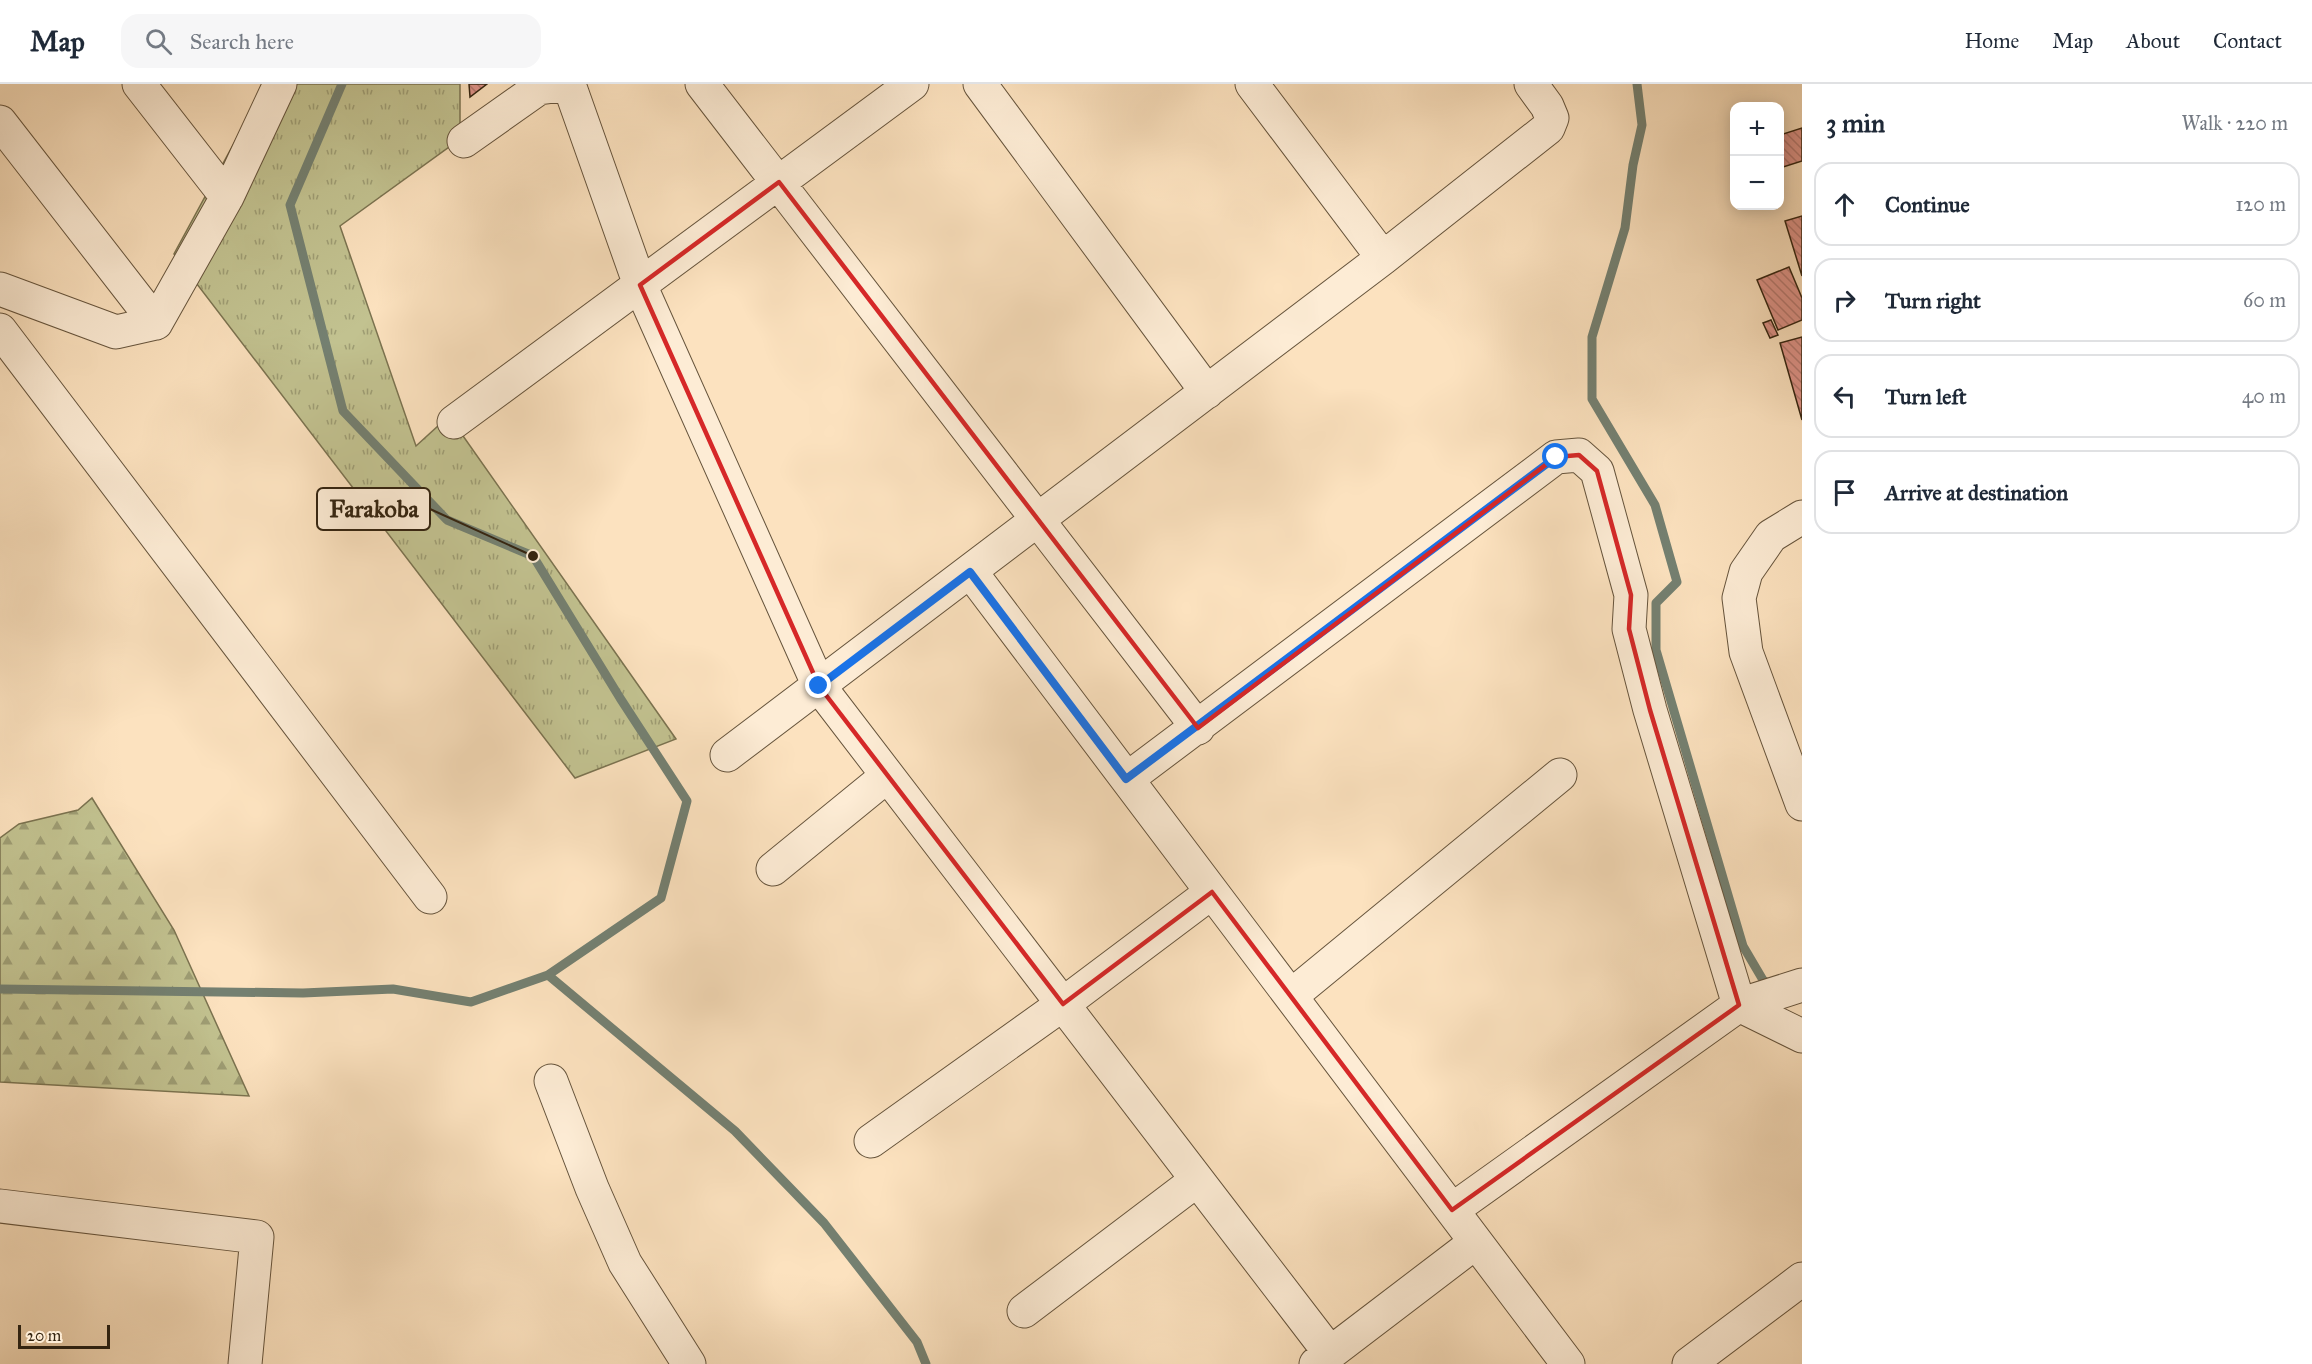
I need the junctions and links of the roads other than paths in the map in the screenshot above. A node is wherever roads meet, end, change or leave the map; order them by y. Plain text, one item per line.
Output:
1 (139, 84) edge
2 (280, 84) edge
3 (702, 84) edge
4 (912, 84) edge
5 (980, 84) edge
6 (1252, 84) edge
7 (1531, 84) edge
8 (0, 122) edge
9 (464, 141) dead end
10 (779, 182) junction
11 (227, 197) junction
12 (1383, 258) junction
13 (640, 285) junction
14 (0, 290) edge
15 (156, 323) junction
16 (0, 330) edge
17 (1207, 392) junction
18 (454, 422) dead end
19 (1802, 517) edge
20 (1038, 519) junction
21 (970, 572) junction
22 (819, 686) junction
23 (1198, 728) junction
24 (727, 755) dead end
25 (1560, 775) dead end
26 (887, 776) junction
27 (1126, 779) junction
28 (1802, 804) edge
29 (772, 869) dead end
30 (1212, 892) junction
31 (430, 897) dead end
32 (1802, 985) edge
33 (1290, 996) junction
34 (1063, 1004) junction
35 (1739, 1005) junction
36 (1802, 1036) edge
37 (551, 1081) dead end
38 (871, 1141) dead end
39 (1197, 1180) junction
40 (0, 1206) edge
41 (1452, 1210) junction
42 (1476, 1242) junction
43 (1802, 1279) edge
44 (1024, 1311) dead end
45 (1323, 1359) edge
46 (245, 1364) edge
47 (689, 1364) edge
48 (1568, 1364) edge
49 (1689, 1364) edge

1 - 11 street
2 - 11 street
3 - 10 street
4 - 10 street
5 - 17 street
6 - 12 street
7 - 12 street
8 - 15 street
9 - 13 street
10 - 13 street
10 - 20 street
11 - 15 street
12 - 17 street
13 - 18 street
13 - 22 street
14 - 15 street
16 - 31 street
17 - 20 street
19 - 28 street
20 - 21 street
20 - 23 street
21 - 22 street
21 - 27 street
22 - 24 street
22 - 26 street
23 - 27 street
23 - 35 street
25 - 33 street
26 - 29 street
26 - 34 street
27 - 30 street
30 - 33 street
30 - 34 street
32 - 35 street
33 - 41 street
34 - 38 street
34 - 39 street
35 - 36 street
35 - 41 street
37 - 47 street
39 - 44 street
39 - 45 street
40 - 46 street
41 - 42 street
42 - 45 street
42 - 48 street
43 - 49 street

